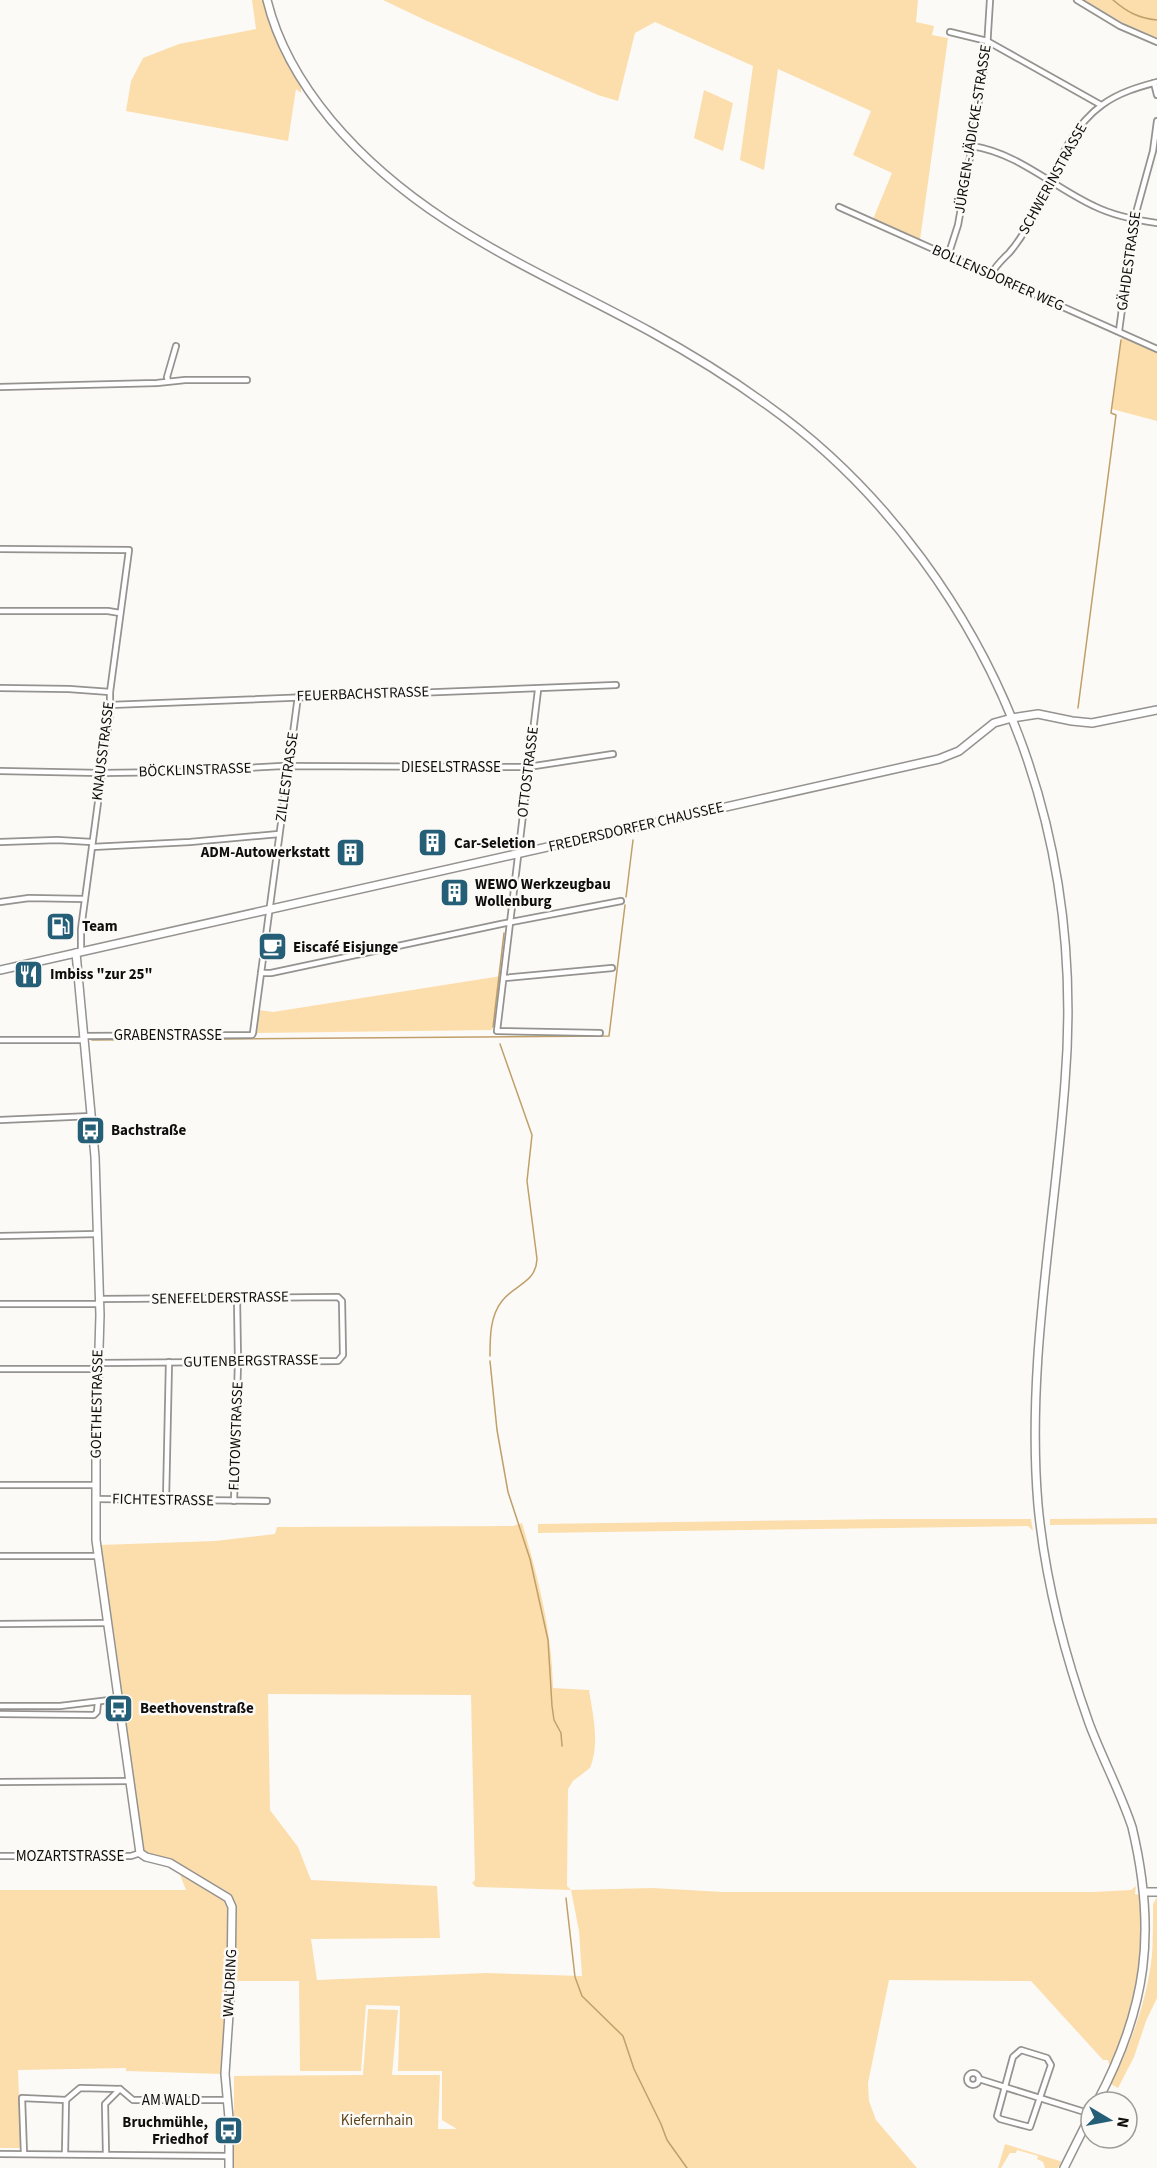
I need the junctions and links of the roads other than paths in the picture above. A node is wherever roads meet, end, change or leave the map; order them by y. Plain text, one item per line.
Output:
1 (267, 0) edge
2 (990, 0) edge
3 (1077, 0) edge
4 (950, 32) dead end
5 (987, 41) junction
6 (1157, 42) edge
7 (1156, 82) edge
8 (1157, 95) edge
9 (1101, 105) junction
10 (1157, 122) edge
11 (972, 146) junction
12 (1051, 180) junction
13 (839, 207) dead end
14 (1134, 220) junction
15 (1157, 223) edge
16 (948, 256) junction
17 (991, 275) junction
18 (1119, 331) junction
19 (176, 346) dead end
20 (1157, 349) edge
21 (247, 380) dead end
22 (168, 381) junction
23 (0, 387) edge
24 (0, 549) edge
25 (0, 611) edge
26 (120, 613) junction
27 (616, 685) dead end
28 (0, 688) edge
29 (538, 690) junction
30 (110, 692) junction
31 (298, 696) junction
32 (111, 705) junction
33 (1157, 710) edge
34 (1012, 718) junction
35 (613, 754) dead end
36 (289, 767) junction
37 (528, 767) junction
38 (0, 771) edge
39 (101, 773) junction
40 (279, 834) junction
41 (0, 842) edge
42 (92, 844) junction
43 (519, 854) junction
44 (85, 899) junction
45 (621, 901) dead end
46 (0, 902) edge
47 (269, 909) junction
48 (510, 923) junction
49 (78, 952) junction
50 (612, 968) dead end
51 (0, 970) edge
52 (261, 973) junction
53 (504, 978) junction
54 (600, 1033) dead end
55 (252, 1035) joint
56 (85, 1038) junction
57 (0, 1040) edge
58 (92, 1116) junction
59 (0, 1120) edge
60 (98, 1234) junction
61 (0, 1236) edge
62 (237, 1298) junction
63 (341, 1298) joint
64 (99, 1302) junction
65 (0, 1304) edge
66 (169, 1362) junction
67 (238, 1362) junction
68 (98, 1366) junction
69 (0, 1370) edge
70 (0, 1485) edge
71 (95, 1485) junction
72 (95, 1499) junction
73 (166, 1500) junction
74 (234, 1501) junction
75 (267, 1502) dead end
76 (0, 1556) edge
77 (98, 1556) junction
78 (107, 1623) junction
79 (0, 1624) edge
80 (118, 1700) junction
81 (98, 1702) junction
82 (0, 1706) edge
83 (0, 1714) edge
84 (129, 1781) junction
85 (0, 1782) edge
86 (140, 1853) junction
87 (0, 1856) edge
88 (1157, 1892) edge
89 (1147, 1893) junction
90 (979, 2079) dead end
91 (1005, 2086) junction
92 (120, 2089) junction
93 (1103, 2090) edge
94 (1040, 2098) junction
95 (66, 2100) junction
96 (227, 2100) junction
97 (1079, 2110) edge
98 (1079, 2138) edge
99 (0, 2154) edge
100 (24, 2154) junction
101 (65, 2154) junction
102 (106, 2154) junction
103 (229, 2156) junction
104 (229, 2168) edge
105 (1064, 2168) edge

1 - 34 main road
2 - 5 street, JÜRGEN-JÄDICKE-STRASSE
3 - 6 street
4 - 5 street
5 - 9 street
5 - 11 street, JÜRGEN-JÄDICKE-STRASSE
7 - 8 street
7 - 9 street, SCHWERINSTRASSE
9 - 12 street, SCHWERINSTRASSE
10 - 14 street, GÄHDESTRASSE
11 - 12 street
11 - 16 street, JÜRGEN-JÄDICKE-STRASSE
12 - 14 street
12 - 17 street, SCHWERINSTRASSE
13 - 16 street, BOLLENSDORFER WEG
14 - 15 street
14 - 18 street, GÄHDESTRASSE
16 - 17 street, BOLLENSDORFER WEG
17 - 18 street, BOLLENSDORFER WEG
18 - 20 street, BOLLENSDORFER WEG
19 - 22 street
21 - 22 street
22 - 23 street
24 - 26 street, KNAUSSTRASSE
25 - 26 street
26 - 30 street, KNAUSSTRASSE
27 - 29 street, FEUERBACHSTRASSE
28 - 30 street
29 - 31 street, FEUERBACHSTRASSE
29 - 37 street, OTTOSTRASSE
30 - 32 street, KNAUSSTRASSE
31 - 32 street, FEUERBACHSTRASSE
31 - 36 street, ZILLESTRASSE
32 - 39 street, KNAUSSTRASSE
33 - 34 main road, FREDERSDORFER CHAUSSEE
34 - 43 main road, FREDERSDORFER CHAUSSEE
34 - 89 main road
35 - 37 street, DIESELSTRASSE
36 - 37 street, DIESELSTRASSE
36 - 39 street, BÖCKLINSTRASSE
36 - 40 street, ZILLESTRASSE
37 - 43 street, OTTOSTRASSE
38 - 39 street, BÖCKLINSTRASSE
39 - 42 street, KNAUSSTRASSE
40 - 42 street
40 - 47 street, ZILLESTRASSE
41 - 42 street
42 - 44 street, KNAUSSTRASSE
43 - 47 main road, FREDERSDORFER CHAUSSEE
43 - 48 street, OTTOSTRASSE
44 - 46 street
44 - 49 street, KNAUSSTRASSE
45 - 48 street
47 - 49 main road, FREDERSDORFER CHAUSSEE
47 - 52 street, ZILLESTRASSE
48 - 52 street
48 - 53 street, OTTOSTRASSE
49 - 51 main road, FREDERSDORFER CHAUSSEE
49 - 56 main road, GOETHESTRASSE
50 - 53 street
52 - 55 street, ZILLESTRASSE
53 - 54 street, OTTOSTRASSE
55 - 56 street, GRABENSTRASSE
56 - 57 street, GRABENSTRASSE
56 - 58 main road, GOETHESTRASSE
58 - 59 street
58 - 60 main road, GOETHESTRASSE
60 - 61 street
60 - 64 main road, GOETHESTRASSE
62 - 63 street, SENEFELDERSTRASSE
62 - 64 street, SENEFELDERSTRASSE
62 - 67 street, FLOTOWSTRASSE
63 - 67 street, GUTENBERGSTRASSE
64 - 65 street, SENEFELDERSTRASSE
64 - 68 main road, GOETHESTRASSE
66 - 67 street, GUTENBERGSTRASSE
66 - 68 street, GUTENBERGSTRASSE
66 - 73 street
67 - 74 street, FLOTOWSTRASSE
68 - 69 street, GUTENBERGSTRASSE
68 - 71 main road, GOETHESTRASSE
70 - 71 street
71 - 72 main road, GOETHESTRASSE
72 - 73 street, FICHTESTRASSE
72 - 77 main road, GOETHESTRASSE
73 - 74 street, FICHTESTRASSE
74 - 75 street, FICHTESTRASSE
76 - 77 street
77 - 78 main road, GOETHESTRASSE
78 - 79 street
78 - 80 main road, GOETHESTRASSE
80 - 81 street
80 - 84 main road, GOETHESTRASSE
81 - 82 street
81 - 83 street
84 - 85 street
84 - 86 main road, GOETHESTRASSE
86 - 87 street, MOZARTSTRASSE
86 - 96 main road, WALDRING
88 - 89 main road
89 - 93 main road
90 - 91 street
91 - 94 street
91 - 94 street
91 - 94 street
92 - 95 street, AM WALD
92 - 96 street, AM WALD
92 - 102 street, AM WALD
94 - 97 street
95 - 100 street, AM WALD
95 - 101 street
96 - 103 main road, WALDRING
98 - 105 main road
99 - 100 street
100 - 101 street
101 - 102 street
102 - 103 street
103 - 104 main road, WALDRING

